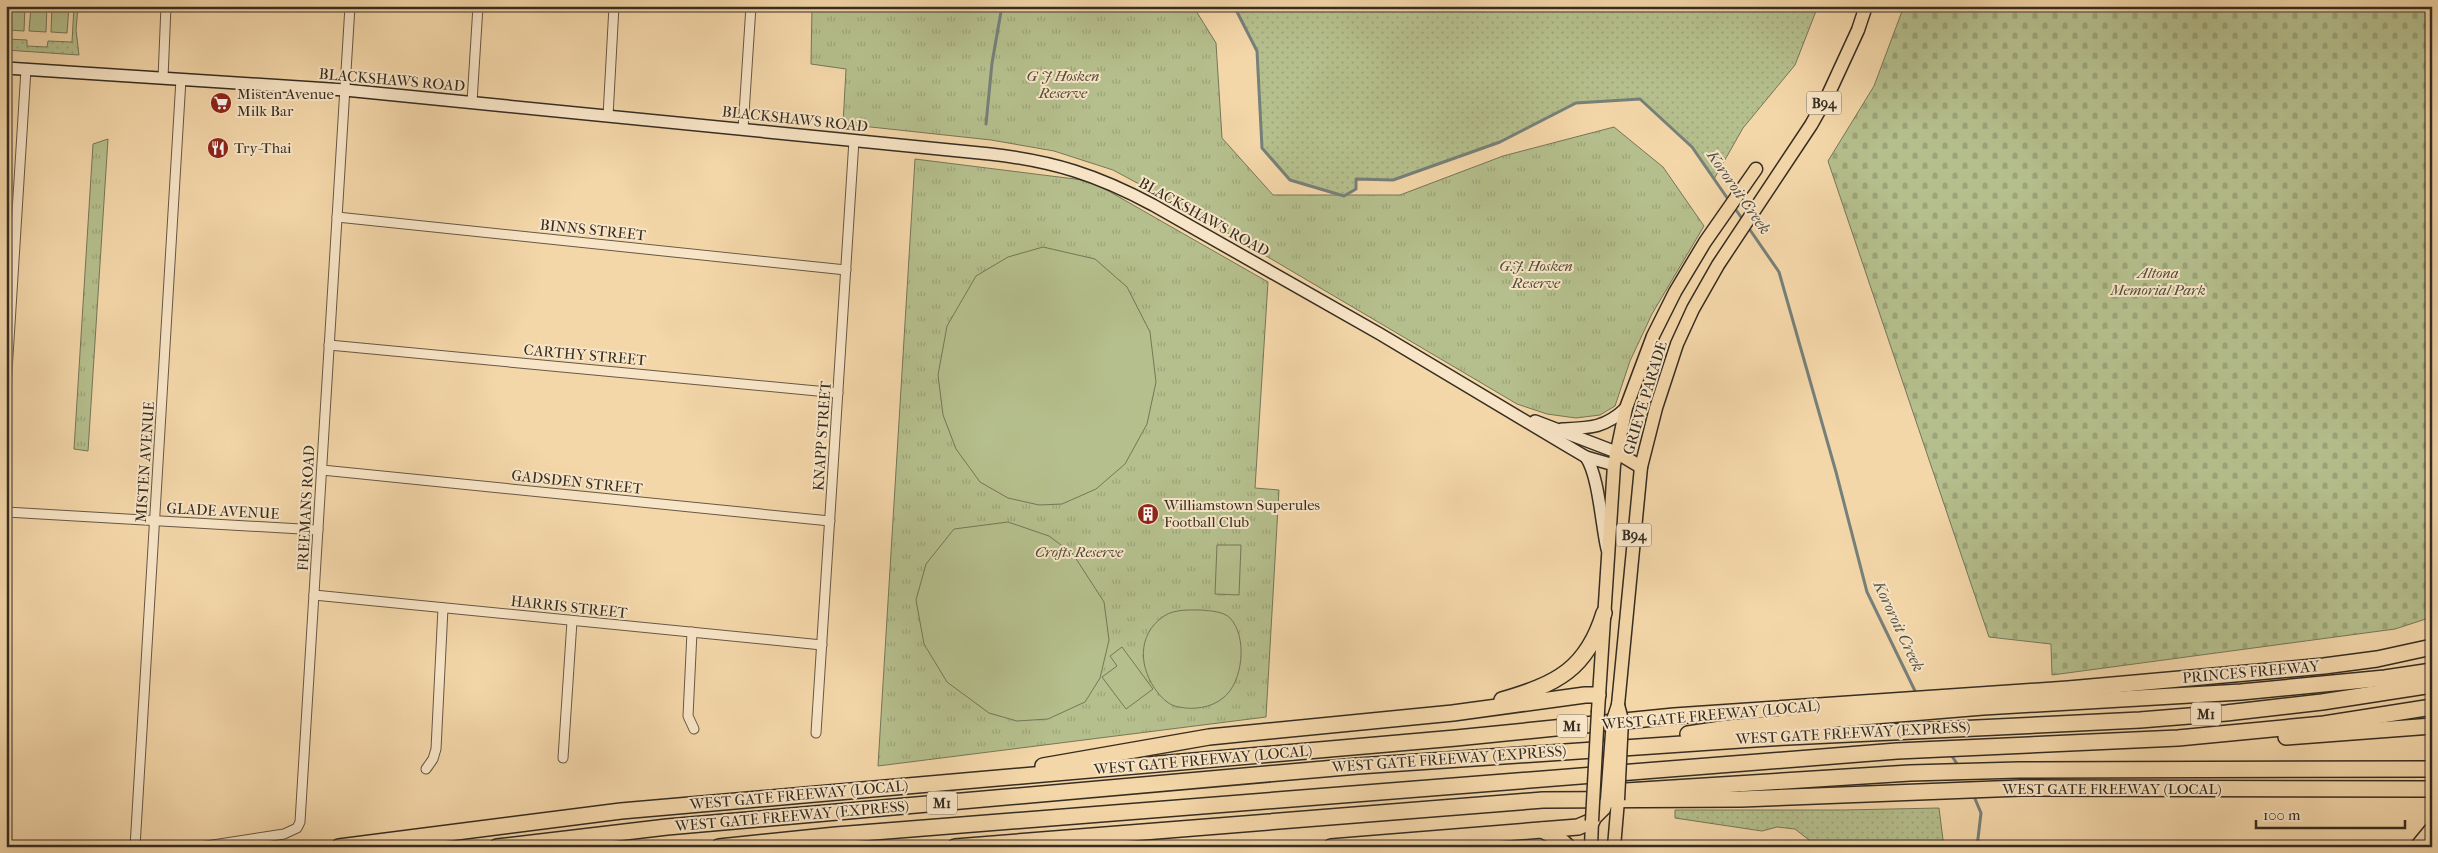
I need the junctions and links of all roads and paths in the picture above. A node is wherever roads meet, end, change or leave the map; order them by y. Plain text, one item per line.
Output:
1 (166, 6) edge
2 (350, 6) edge
3 (478, 6) edge
4 (614, 6) edge
5 (751, 6) edge
6 (1866, 6) edge
7 (6, 68) edge
8 (26, 69) junction
9 (163, 78) junction
10 (181, 79) junction
11 (345, 90) junction
12 (472, 102) junction
13 (608, 116) junction
14 (743, 129) junction
15 (854, 140) junction
16 (1756, 170) dead end
17 (337, 217) junction
18 (846, 270) junction
19 (329, 345) junction
20 (6, 388) edge
21 (838, 393) junction
22 (1626, 408) junction
23 (1517, 415) junction
24 (1558, 429) junction
25 (1616, 452) junction
26 (1586, 456) junction
27 (1614, 465) junction
28 (1641, 467) junction
29 (322, 470) junction
30 (6, 512) edge
31 (155, 521) junction
32 (830, 521) junction
33 (318, 530) junction
34 (1607, 550) junction
35 (314, 595) junction
36 (443, 608) junction
37 (1604, 613) junction
38 (572, 620) junction
39 (692, 632) junction
40 (822, 645) junction
41 (2432, 648) edge
42 (2432, 671) edge
43 (2385, 678) junction
44 (2432, 685) edge
45 (2068, 689) junction
46 (1598, 695) junction
47 (1980, 701) junction
48 (1618, 705) junction
49 (2432, 708) edge
50 (1453, 713) junction
51 (1881, 724) junction
52 (2432, 726) edge
53 (694, 729) dead end
54 (816, 733) dead end
55 (2178, 738) junction
56 (563, 758) dead end
57 (426, 769) dead end
58 (2432, 769) edge
59 (990, 778) junction
60 (2432, 789) edge
61 (1543, 800) junction
62 (1613, 800) junction
63 (1592, 821) junction
64 (1541, 829) junction
65 (2432, 830) edge
66 (135, 847) edge
67 (200, 847) edge
68 (339, 847) edge
69 (497, 847) edge
70 (718, 847) edge
71 (955, 847) edge
72 (1331, 847) edge
73 (1568, 847) edge
74 (1591, 847) edge
75 (1614, 847) edge
76 (2418, 847) edge

1 - 9 street
2 - 11 street, FREEMANS ROAD
3 - 12 street
4 - 13 street
5 - 14 street
6 - 28 main road, GRIEVE PARADE / B94
7 - 8 main road, BLACKSHAWS ROAD
8 - 9 main road, BLACKSHAWS ROAD
8 - 20 street
9 - 10 main road, BLACKSHAWS ROAD
10 - 11 main road, BLACKSHAWS ROAD
10 - 31 street, MISTEN AVENUE
11 - 12 main road, BLACKSHAWS ROAD
11 - 17 street, FREEMANS ROAD
12 - 13 main road, BLACKSHAWS ROAD
13 - 14 main road, BLACKSHAWS ROAD
14 - 15 main road, BLACKSHAWS ROAD
15 - 18 street, KNAPP STREET
15 - 23 main road, BLACKSHAWS ROAD
16 - 22 main road, GRIEVE PARADE / B94
17 - 18 street, BINNS STREET
17 - 19 street, FREEMANS ROAD
18 - 21 street, KNAPP STREET
19 - 21 street, CARTHY STREET
19 - 29 street, FREEMANS ROAD
21 - 32 street, KNAPP STREET
22 - 24 main road
22 - 25 main road, GRIEVE PARADE / B94
23 - 24 main road, BLACKSHAWS ROAD
23 - 26 main road, BLACKSHAWS ROAD
24 - 25 main road, BLACKSHAWS ROAD
25 - 27 main road, GRIEVE PARADE / B94
25 - 28 main road
26 - 27 main road, BLACKSHAWS ROAD
26 - 34 main road
27 - 28 main road
27 - 34 main road, GRIEVE PARADE / B94
28 - 48 main road, GRIEVE PARADE / B94
29 - 32 street, GADSDEN STREET
29 - 33 street, FREEMANS ROAD
30 - 31 street, GLADE AVENUE
31 - 33 street, GLADE AVENUE
31 - 66 street, MISTEN AVENUE
32 - 40 street, KNAPP STREET
33 - 35 street, FREEMANS ROAD
34 - 37 main road, GRIEVE PARADE / B94
35 - 36 street, HARRIS STREET
35 - 67 street, FREEMANS ROAD
36 - 38 street, HARRIS STREET
36 - 57 street
37 - 46 main road, GRIEVE PARADE / B94
37 - 50 highway
38 - 39 street, HARRIS STREET
38 - 56 street
39 - 40 street, HARRIS STREET
39 - 53 street
40 - 54 street, KNAPP STREET
41 - 45 highway, PRINCES FREEWAY / M1
42 - 43 highway
43 - 45 highway
43 - 47 highway
44 - 51 highway, WEST GATE FREEWAY (EXPRESS) / M1
45 - 47 highway, WEST GATE FREEWAY (LOCAL) / M1
46 - 48 main road
46 - 50 highway
46 - 63 main road, GRIEVE PARADE / B94, bridge
47 - 51 highway
47 - 59 highway, WEST GATE FREEWAY (LOCAL) / M1
48 - 62 main road, GRIEVE PARADE / B94, bridge
49 - 55 highway, WEST GATE FREEWAY (EXPRESS) / M1
50 - 59 highway
51 - 69 highway, WEST GATE FREEWAY (EXPRESS) / M1
52 - 55 highway
55 - 70 highway, WEST GATE FREEWAY (EXPRESS) / M1
58 - 61 highway
59 - 68 highway, WEST GATE FREEWAY (LOCAL) / M1
60 - 61 highway, WEST GATE FREEWAY (LOCAL)
61 - 71 highway, WEST GATE FREEWAY (LOCAL)
62 - 63 main road
62 - 75 main road, GRIEVE PARADE / B94
63 - 64 highway
63 - 74 main road, GRIEVE PARADE / B94
64 - 72 highway
64 - 73 highway
65 - 76 highway

